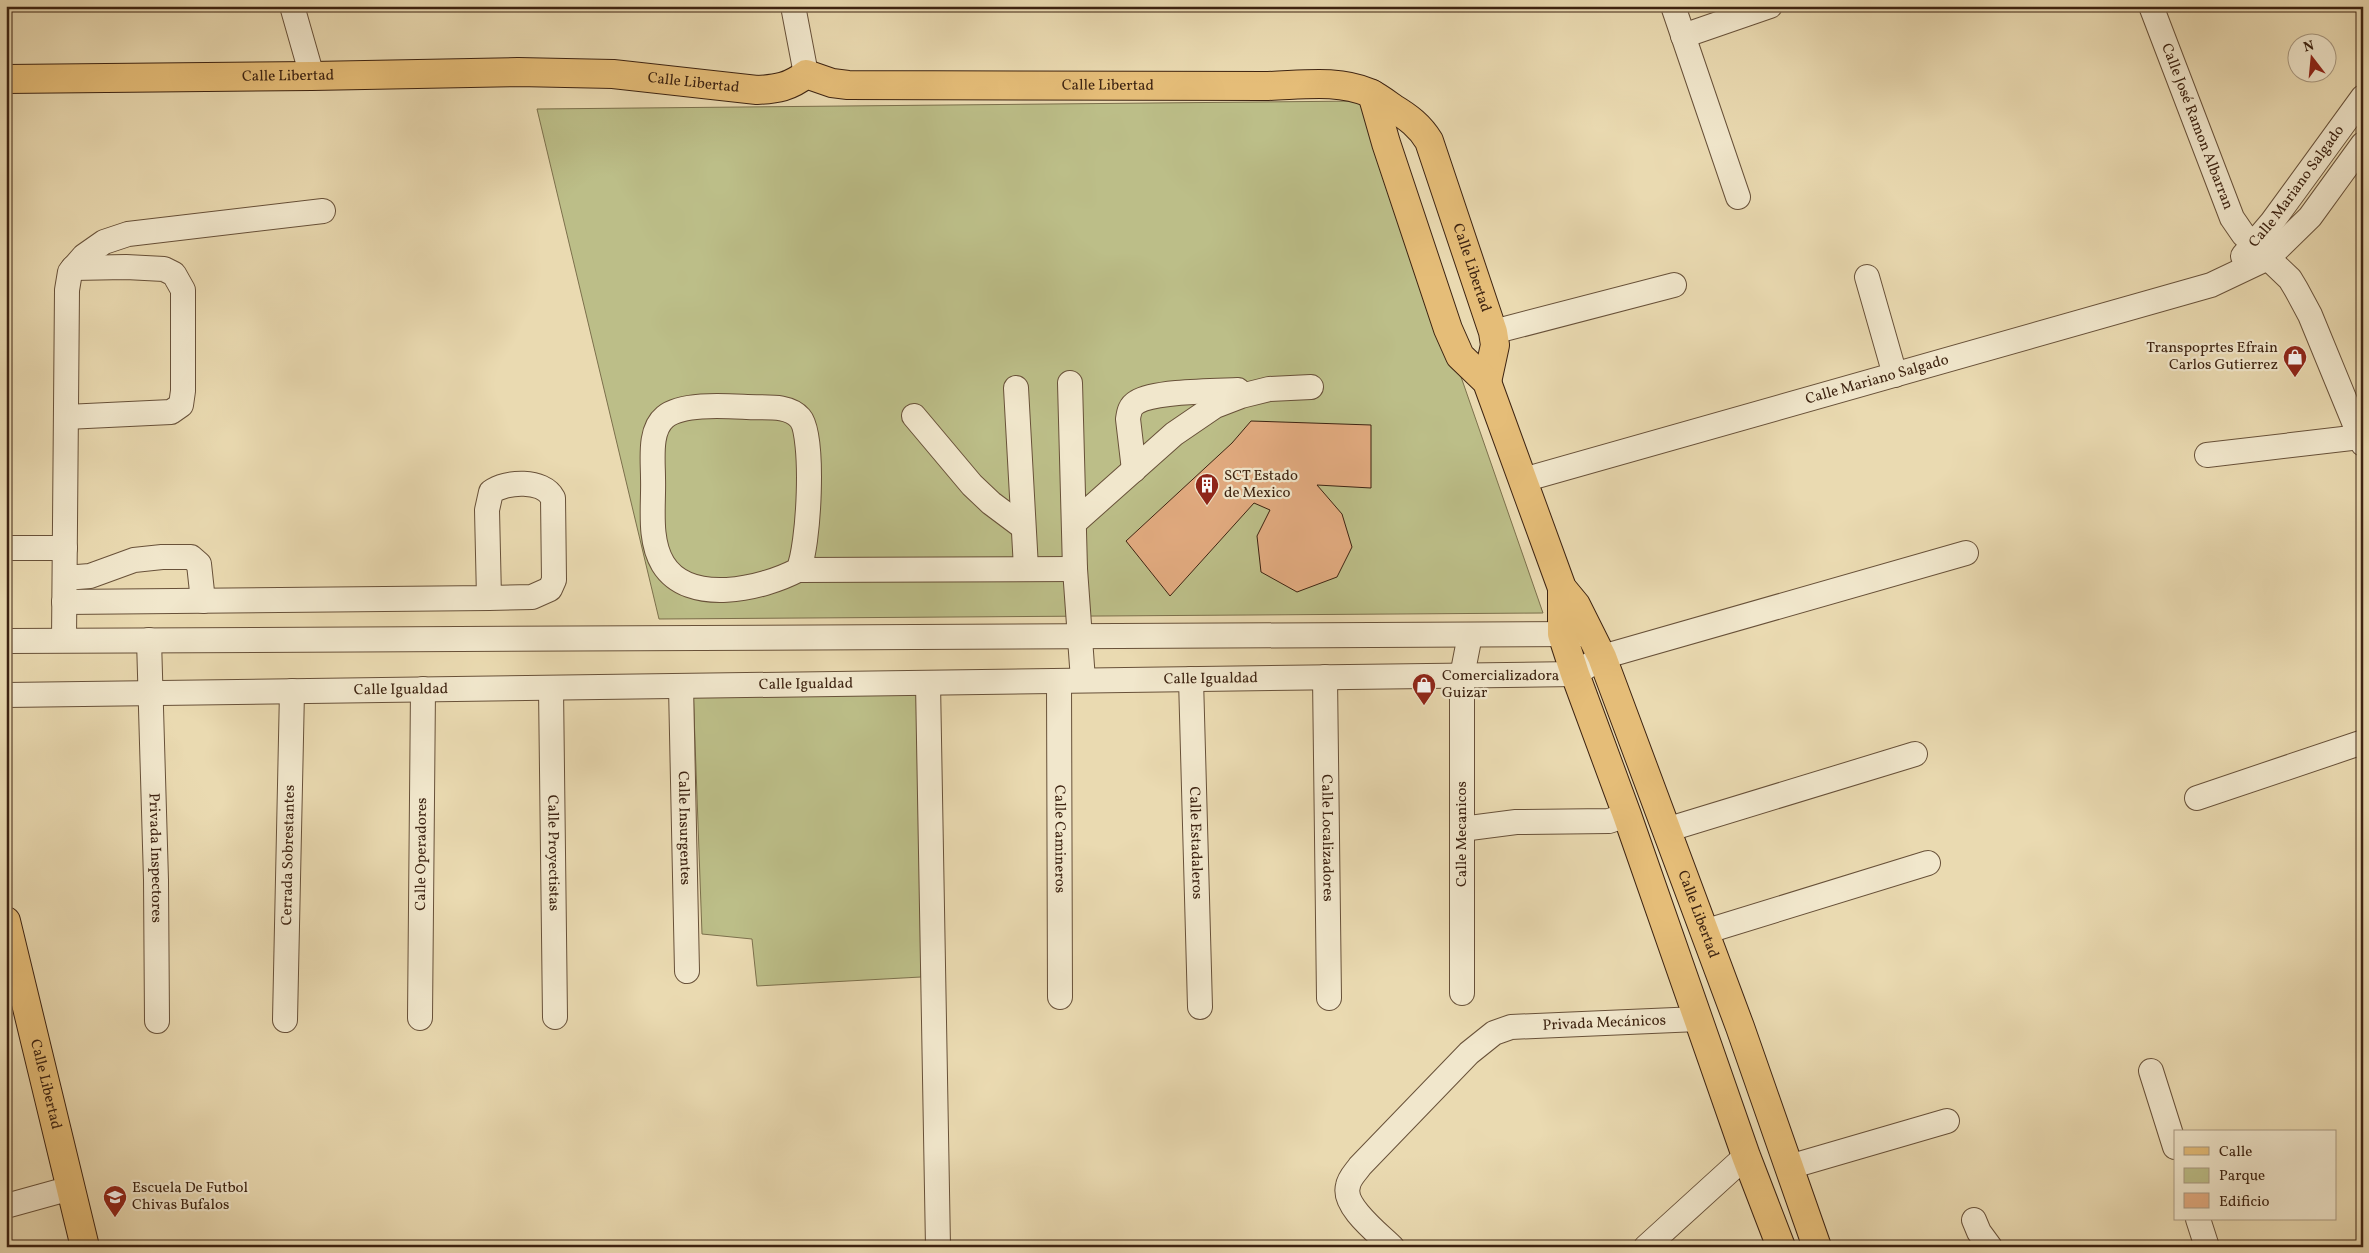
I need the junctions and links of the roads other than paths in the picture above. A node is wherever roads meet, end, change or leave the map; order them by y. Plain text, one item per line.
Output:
1 (292, 6) edge
2 (793, 6) edge
3 (1673, 6) edge
4 (1770, 6) edge
5 (2151, 6) edge
6 (1683, 36) junction
7 (806, 74) junction
8 (312, 76) junction
9 (6, 78) edge
10 (1372, 94) junction
11 (2363, 97) edge
12 (2363, 144) edge
13 (1738, 197) dead end
14 (323, 211) dead end
15 (2261, 252) junction
16 (73, 268) junction
17 (1867, 277) dead end
18 (1674, 285) dead end
19 (1493, 332) junction
20 (1895, 375) junction
21 (1487, 382) junction
22 (1070, 383) dead end
23 (1311, 387) dead end
24 (1016, 388) dead end
25 (1269, 389) junction
26 (914, 416) dead end
27 (66, 417) junction
28 (2362, 440) edge
29 (2207, 455) dead end
30 (1134, 470) junction
31 (1523, 480) junction
32 (1074, 523) junction
33 (1023, 527) junction
34 (6, 548) edge
35 (65, 548) junction
36 (1966, 553) dead end
37 (1026, 568) junction
38 (1075, 569) junction
39 (798, 570) junction
40 (65, 578) junction
41 (1562, 588) junction
42 (489, 598) junction
43 (203, 601) junction
44 (64, 602) junction
45 (1562, 634) junction
46 (1470, 635) junction
47 (1080, 636) junction
48 (6, 640) edge
49 (64, 640) junction
50 (149, 640) junction
51 (1597, 646) junction
52 (1575, 674) junction
53 (1462, 676) junction
54 (1325, 677) junction
55 (1191, 679) junction
56 (1083, 680) junction
57 (1059, 681) junction
58 (928, 683) junction
59 (681, 686) junction
60 (551, 688) junction
61 (423, 690) junction
62 (292, 691) junction
63 (151, 693) junction
64 (6, 695) edge
65 (2363, 742) edge
66 (1915, 754) dead end
67 (2196, 798) dead end
68 (1627, 815) junction
69 (1462, 829) junction
70 (1666, 830) junction
71 (1928, 863) dead end
72 (8, 932) edge
73 (1704, 932) junction
74 (687, 971) dead end
75 (1462, 993) dead end
76 (1060, 997) dead end
77 (1329, 998) dead end
78 (1200, 1008) dead end
79 (555, 1017) dead end
80 (420, 1018) dead end
81 (1698, 1019) junction
82 (286, 1020) dead end
83 (157, 1021) dead end
84 (2152, 1072) dead end
85 (1947, 1121) dead end
86 (2174, 1144) edge
87 (1746, 1156) junction
88 (1789, 1168) junction
89 (71, 1188) junction
90 (6, 1206) edge
91 (1974, 1220) dead end
92 (2198, 1220) edge
93 (85, 1247) edge
94 (938, 1247) edge
95 (1392, 1247) edge
96 (1646, 1247) edge
97 (1781, 1247) edge
98 (1817, 1247) edge
99 (1990, 1247) edge
100 (2207, 1247) edge

1 - 8 street
2 - 7 street
3 - 6 street
4 - 6 street
5 - 15 street, Calle José Ramon Albarran
6 - 13 street
7 - 8 main road, Calle Libertad
7 - 10 main road, Calle Libertad
8 - 9 main road, Calle Libertad
10 - 19 main road, Calle Libertad
10 - 21 main road, Calle Libertad
11 - 15 street, Calle Mariano Salgado
12 - 15 street, Calle Mariano Salgado
14 - 16 street
15 - 20 street, Calle Mariano Salgado
15 - 28 street, Calle José Ramon Albarran
16 - 27 street
16 - 27 street
17 - 20 street
18 - 19 street
19 - 21 main road, Calle Libertad
20 - 31 street, Calle Mariano Salgado
21 - 31 main road, Calle Libertad
22 - 32 street
23 - 25 street
24 - 33 street
25 - 30 street
25 - 30 street
26 - 33 street
27 - 35 street
28 - 29 street
30 - 32 street
31 - 41 main road, Calle Libertad
32 - 38 street
33 - 37 street
34 - 35 street
35 - 40 street
36 - 51 street
37 - 38 street
37 - 39 street
38 - 47 street
39 - 39 street
40 - 43 street
40 - 44 street
41 - 45 main road, Calle Libertad
41 - 51 main road, Calle Libertad
42 - 42 street
42 - 43 street
43 - 44 street
44 - 49 street
45 - 46 street
45 - 51 street
45 - 52 main road, Calle Libertad
46 - 47 street
46 - 53 street, Calle Mecanicos
47 - 50 street
47 - 56 street
48 - 49 street
49 - 50 street
50 - 63 street, Privada Inspectores
51 - 52 street
51 - 70 main road, Calle Libertad
52 - 53 street, Calle Igualdad
52 - 68 main road, Calle Libertad
53 - 54 street, Calle Igualdad
53 - 69 street, Calle Mecanicos
54 - 55 street, Calle Igualdad
54 - 77 street, Calle Localizadores
55 - 56 street, Calle Igualdad
55 - 78 street, Calle Estadaleros
56 - 57 street, Calle Igualdad
57 - 58 street, Calle Igualdad
57 - 76 street, Calle Camineros
58 - 59 street, Calle Igualdad
58 - 94 street
59 - 60 street, Calle Igualdad
59 - 74 street, Calle Insurgentes
60 - 61 street, Calle Igualdad
60 - 79 street, Calle Proyectistas
61 - 62 street, Calle Igualdad
61 - 80 street, Calle Operadores
62 - 63 street, Calle Igualdad
62 - 82 street, Cerrada Sobrestantes
63 - 64 street, Calle Igualdad
63 - 83 street, Privada Inspectores
65 - 67 street
66 - 70 street
68 - 69 street
68 - 81 main road, Calle Libertad
69 - 75 street, Calle Mecanicos
70 - 73 main road, Calle Libertad
71 - 73 street
72 - 89 main road, Calle Libertad
73 - 88 main road, Calle Libertad
81 - 87 main road, Calle Libertad
81 - 95 street, Privada Mecánicos
84 - 86 street
85 - 88 street
87 - 96 street
87 - 97 main road, Calle Libertad
88 - 98 main road, Calle Libertad
89 - 90 street
89 - 93 main road, Calle Libertad
91 - 99 street
92 - 100 street

